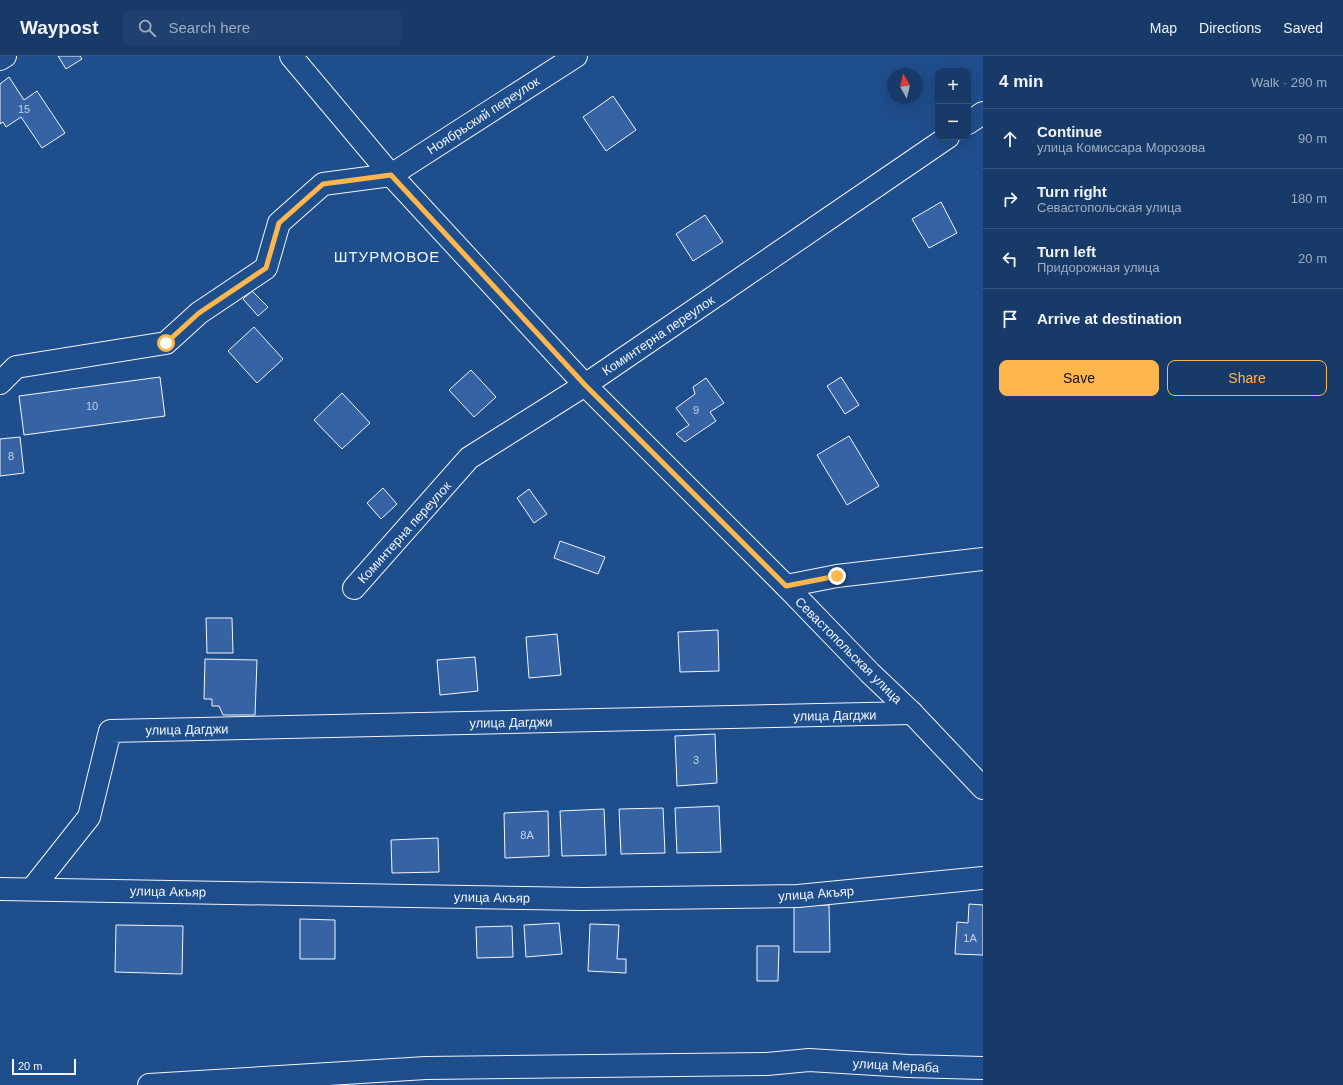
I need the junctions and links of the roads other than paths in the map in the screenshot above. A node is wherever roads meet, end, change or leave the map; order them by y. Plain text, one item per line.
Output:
1 (5, 56) edge
2 (291, 56) edge
3 (576, 56) edge
4 (0, 59) edge
5 (983, 113) edge
6 (971, 121) edge
7 (944, 140) edge
8 (391, 175) junction
9 (0, 383) edge
10 (585, 385) junction
11 (983, 559) edge
12 (786, 586) junction
13 (354, 588) dead end
14 (912, 713) junction
15 (983, 788) edge
16 (983, 878) edge
17 (0, 889) edge
18 (32, 889) junction
19 (983, 1068) edge
20 (149, 1085) edge

1 - 4 street
2 - 8 street, Севастопольская улица
3 - 8 street, Ноябрьский переулок
5 - 6 street
7 - 10 street, Коминтерна переулок
8 - 9 street
8 - 10 street, Севастопольская улица
10 - 12 street, Севастопольская улица
10 - 13 street, Коминтерна переулок
11 - 12 street
12 - 14 street, Севастопольская улица
14 - 15 street, Севастопольская улица
14 - 18 street, улица Дагджи
16 - 18 street, улица Акъяр
17 - 18 street, улица Акъяр
19 - 20 street, улица Мераба

